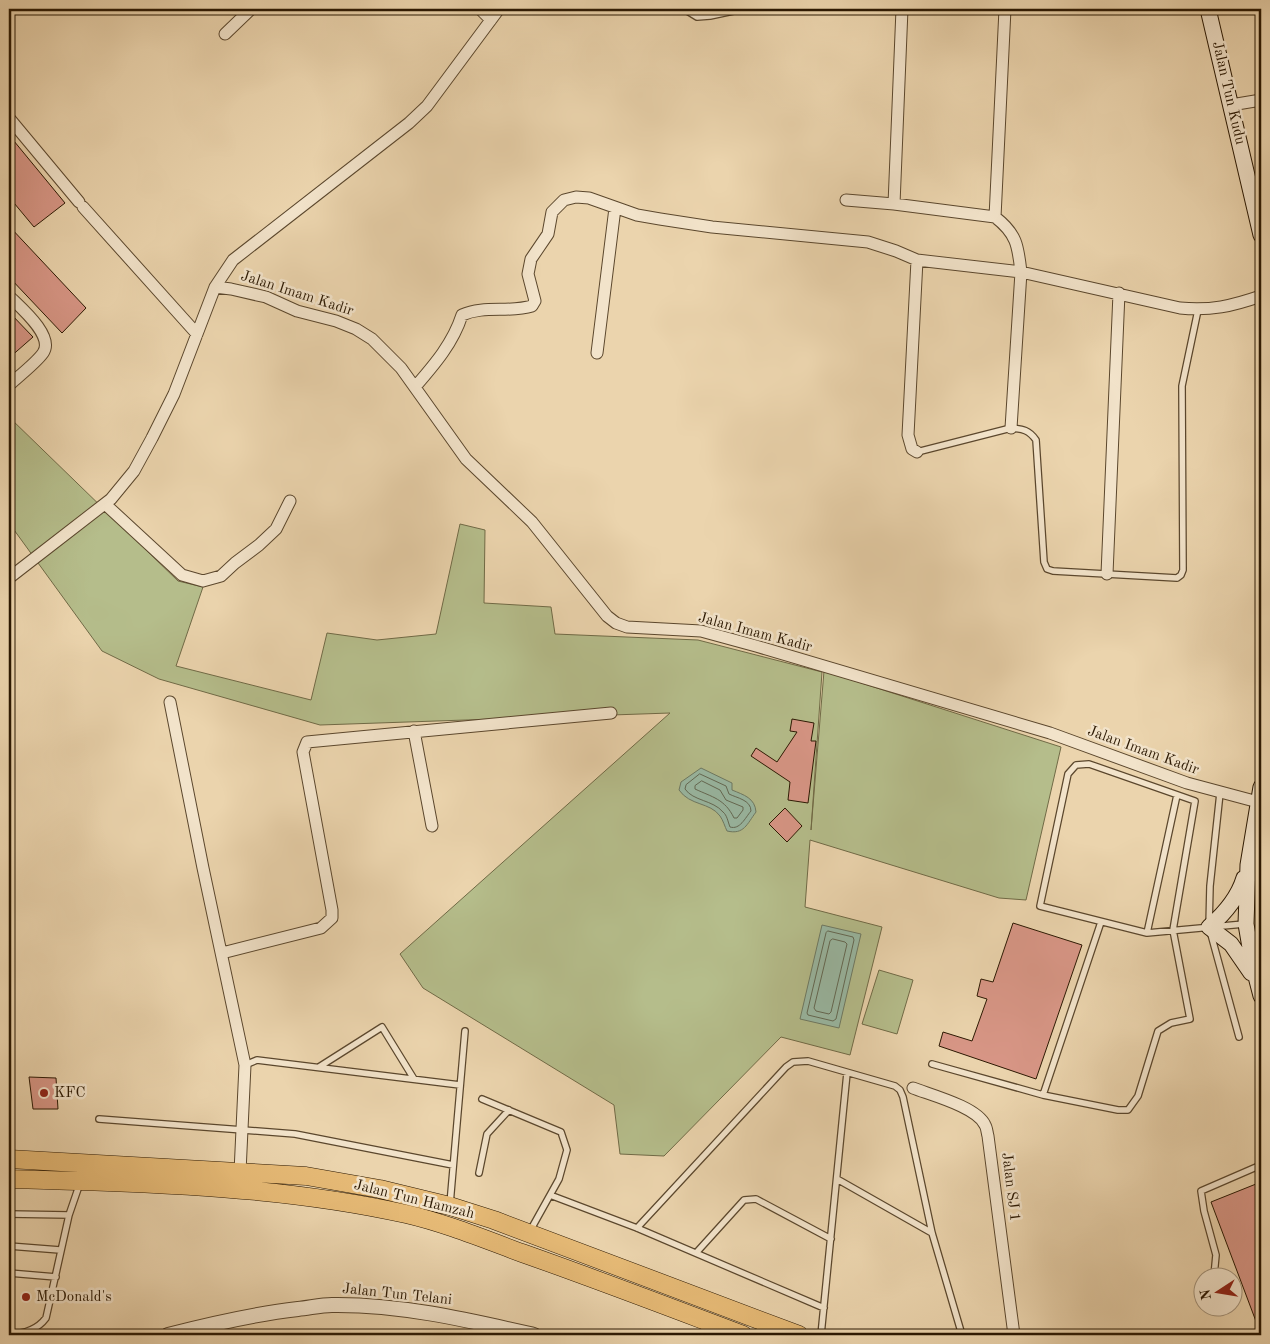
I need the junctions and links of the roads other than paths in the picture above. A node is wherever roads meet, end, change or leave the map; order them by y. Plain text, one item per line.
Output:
1 (251, 9) edge
2 (480, 9) edge
3 (499, 9) edge
4 (684, 9) edge
5 (742, 9) edge
6 (902, 9) edge
7 (1005, 9) edge
8 (1208, 9) edge
9 (490, 20) junction
10 (225, 34) dead end
11 (1261, 100) edge
12 (1231, 106) junction
13 (9, 118) edge
14 (846, 200) dead end
15 (894, 204) junction
16 (615, 208) junction
17 (995, 217) junction
18 (1261, 235) edge
19 (917, 260) junction
20 (1021, 272) junction
21 (215, 287) junction
22 (1119, 293) junction
23 (9, 296) edge
24 (1261, 296) edge
25 (1198, 310) junction
26 (197, 334) junction
27 (597, 353) dead end
28 (9, 385) edge
29 (415, 387) junction
30 (1011, 428) junction
31 (917, 452) joint
32 (290, 502) dead end
33 (105, 504) junction
34 (1107, 574) junction
35 (9, 578) edge
36 (170, 702) dead end
37 (611, 713) dead end
38 (414, 731) junction
39 (1220, 792) junction
40 (1260, 794) edge
41 (1177, 795) junction
42 (432, 826) dead end
43 (1248, 865) junction
44 (1101, 922) junction
45 (1246, 924) junction
46 (1209, 928) junction
47 (1173, 930) junction
48 (1147, 933) junction
49 (222, 953) junction
50 (1260, 993) edge
51 (465, 1031) dead end
52 (1239, 1038) dead end
53 (932, 1064) dead end
54 (245, 1065) junction
55 (319, 1067) junction
56 (847, 1073) junction
57 (414, 1079) junction
58 (460, 1085) junction
59 (913, 1088) dead end
60 (1043, 1095) junction
61 (482, 1099) dead end
62 (509, 1110) junction
63 (99, 1120) dead end
64 (241, 1130) junction
65 (9, 1159) edge
66 (453, 1165) junction
67 (1261, 1165) edge
68 (240, 1172) junction
69 (479, 1173) dead end
70 (9, 1179) edge
71 (837, 1179) junction
72 (80, 1181) junction
73 (550, 1195) junction
74 (450, 1206) junction
75 (9, 1214) edge
76 (69, 1215) junction
77 (637, 1228) junction
78 (529, 1233) junction
79 (932, 1233) junction
80 (831, 1239) junction
81 (9, 1246) edge
82 (60, 1250) junction
83 (696, 1253) junction
84 (1215, 1266) edge
85 (9, 1273) edge
86 (56, 1277) junction
87 (628, 1291) junction
88 (824, 1308) junction
89 (9, 1334) edge
90 (168, 1335) edge
91 (534, 1335) edge
92 (721, 1335) edge
93 (742, 1335) edge
94 (799, 1335) edge
95 (821, 1335) edge
96 (962, 1335) edge
97 (1014, 1335) edge

1 - 10 street
2 - 9 street
3 - 9 street
4 - 5 lane
6 - 15 street
7 - 17 street
8 - 12 main road, Jalan Tun Kudu
9 - 21 street
11 - 12 street
12 - 18 main road, Jalan Tun Kudu
13 - 26 street
14 - 15 street
15 - 17 street
16 - 19 street
16 - 27 street
16 - 29 street
17 - 20 street
19 - 20 street
19 - 31 street
20 - 22 street
20 - 30 street
21 - 26 street
21 - 29 street, Jalan Imam Kadir
22 - 25 street
22 - 34 street
23 - 28 street
24 - 25 street
25 - 34 lane
26 - 33 street
29 - 39 street, Jalan Imam Kadir
30 - 31 lane
30 - 34 lane
32 - 33 street
33 - 35 street
36 - 49 street
37 - 38 street
38 - 42 street
38 - 49 street
39 - 40 street, Jalan Imam Kadir
39 - 46 lane
40 - 43 main road
41 - 44 lane
41 - 47 lane
41 - 48 lane
43 - 45 main road
43 - 46 main road
44 - 48 lane
44 - 60 lane
45 - 46 lane
45 - 50 main road
46 - 47 lane
46 - 50 main road
46 - 52 lane
47 - 48 lane
47 - 60 lane
49 - 54 street
51 - 58 lane
53 - 60 lane
54 - 55 lane
54 - 64 street
55 - 57 lane
55 - 57 lane
56 - 71 lane
56 - 77 lane
56 - 79 lane
57 - 58 lane
58 - 66 lane
59 - 97 street, Jalan SJ 1
61 - 62 lane
62 - 69 lane
62 - 73 lane
63 - 64 lane
64 - 66 lane
64 - 68 street
65 - 68 main road, Jalan Tun Hamzah
66 - 74 lane
67 - 84 lane
68 - 74 main road, Jalan Tun Hamzah
70 - 72 main road, Jalan Tun Hamzah
71 - 79 lane
71 - 80 lane
72 - 76 lane
72 - 87 main road, Jalan Tun Hamzah
73 - 77 lane
73 - 78 lane
74 - 78 main road, Jalan Tun Hamzah
75 - 76 lane
76 - 82 lane
77 - 83 lane
78 - 94 main road, Jalan Tun Hamzah
79 - 96 lane
80 - 83 lane
80 - 88 lane
81 - 82 lane
82 - 86 lane
83 - 88 lane
85 - 86 lane
86 - 89 lane
87 - 92 main road
87 - 93 main road, Jalan Tun Hamzah
88 - 95 lane
90 - 91 street, Jalan Tun Telani

